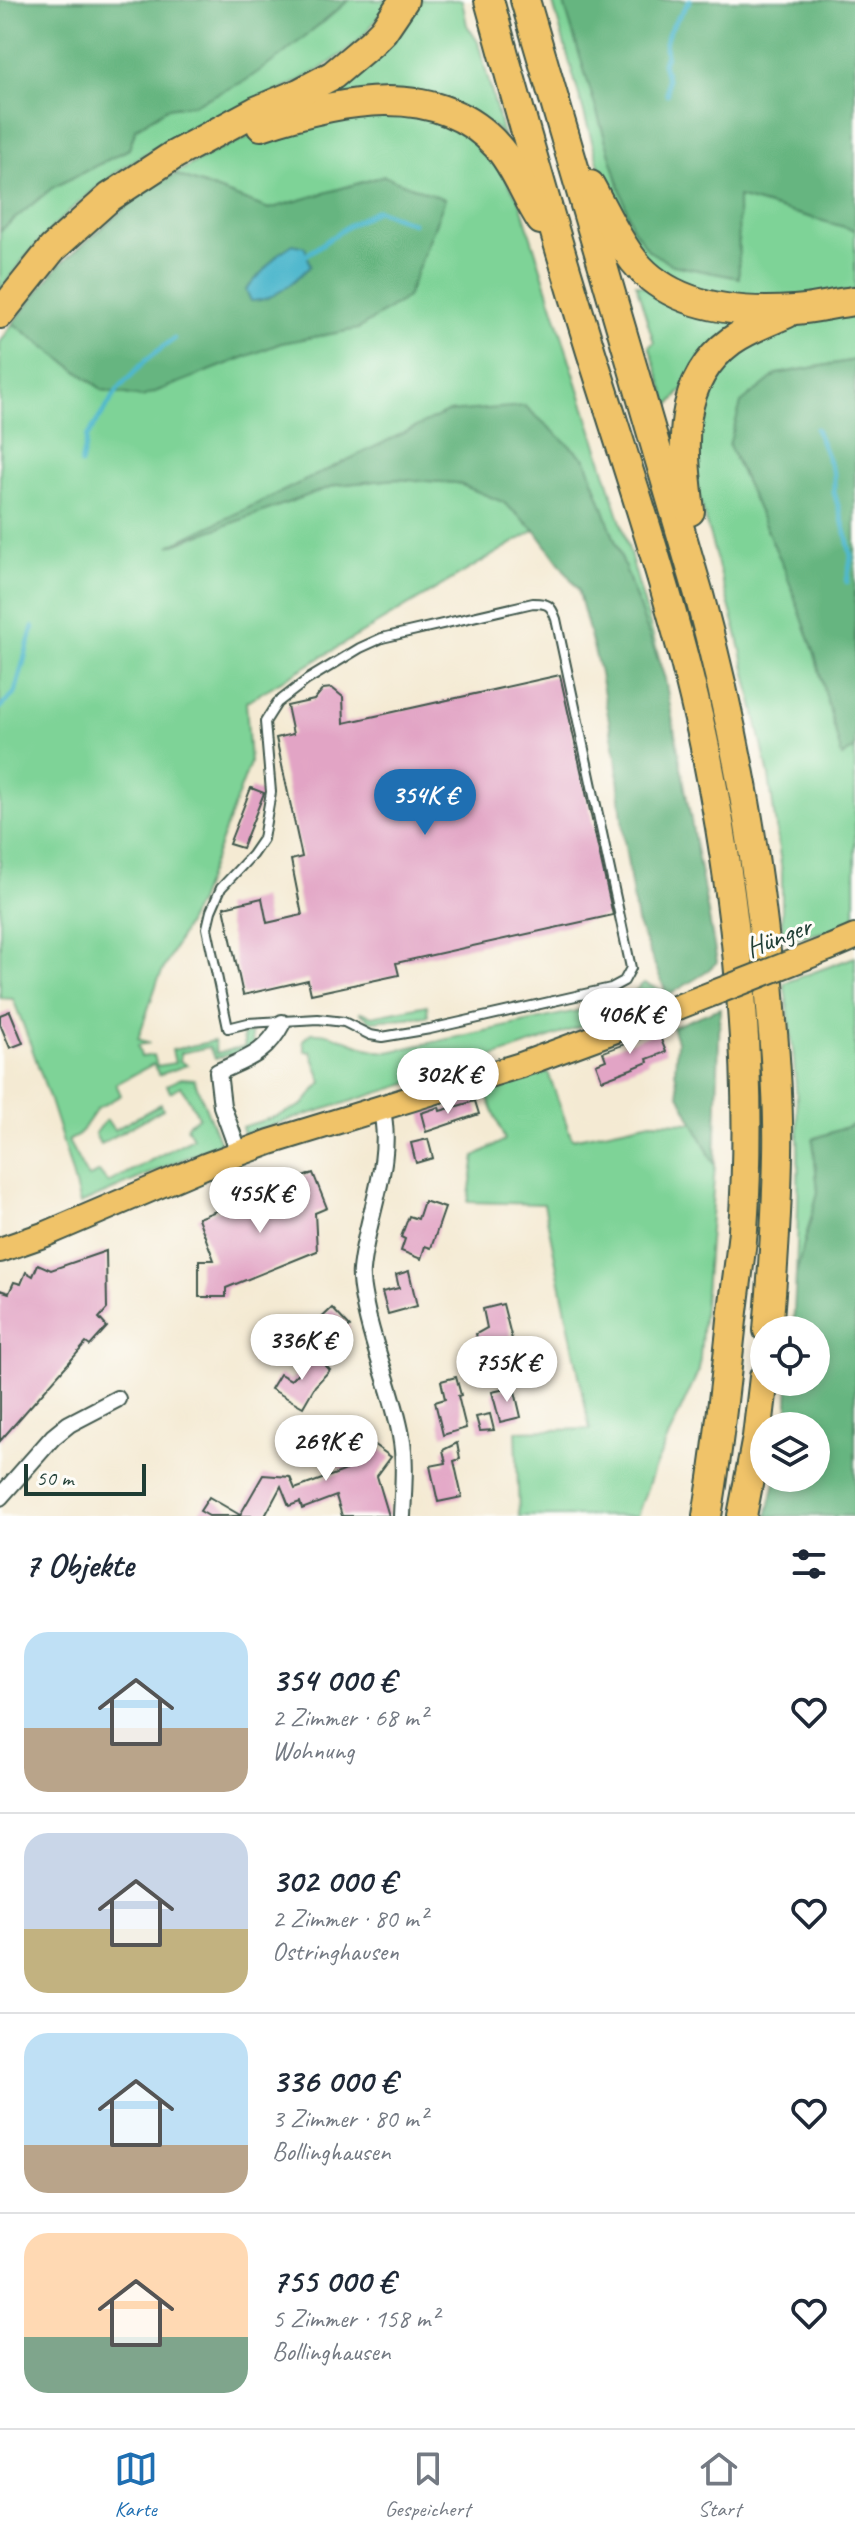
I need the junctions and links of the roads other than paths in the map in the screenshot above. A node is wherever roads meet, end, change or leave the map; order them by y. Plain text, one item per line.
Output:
1 (404, 0) edge
2 (489, 0) edge
3 (525, 0) edge
4 (563, 136) junction
5 (209, 138) junction
6 (561, 249) junction
7 (855, 301) edge
8 (794, 310) junction
9 (0, 314) edge
10 (698, 591) junction
11 (855, 937) edge
12 (282, 1023) junction
13 (381, 1107) junction
14 (239, 1153) junction
15 (0, 1250) edge
16 (769, 1316) edge
17 (762, 1396) edge
18 (117, 1399) dead end
19 (0, 1497) edge
20 (402, 1516) edge
21 (707, 1516) edge
22 (742, 1516) edge

1 - 5 highway
2 - 6 highway
3 - 4 highway
4 - 8 highway
4 - 10 highway
5 - 6 highway
5 - 9 highway
6 - 21 highway
7 - 8 highway
8 - 10 highway
10 - 16 highway
11 - 13 main road, Hünger, bridge
12 - 12 lane
12 - 14 street
13 - 14 main road, Hünger
13 - 20 street
14 - 15 main road, Hünger
17 - 22 highway
18 - 19 street

